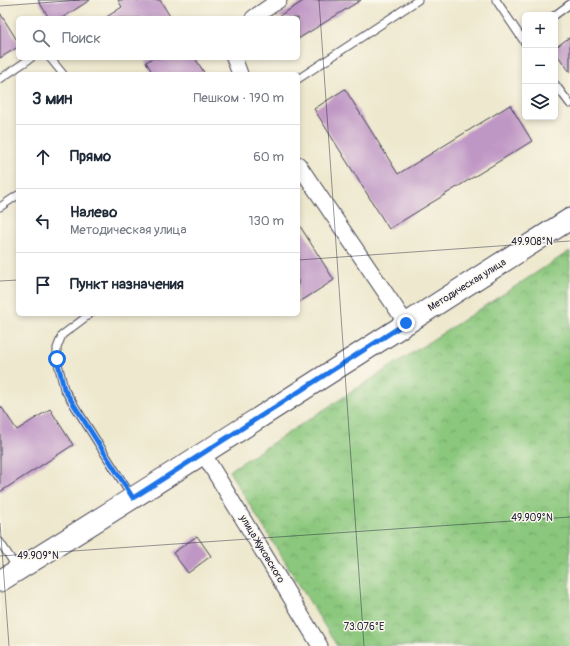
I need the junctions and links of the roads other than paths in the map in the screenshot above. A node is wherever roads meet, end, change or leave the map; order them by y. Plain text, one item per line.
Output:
1 (279, 0) edge
2 (418, 0) edge
3 (496, 0) edge
4 (570, 4) edge
5 (558, 13) edge
6 (256, 16) edge
7 (522, 36) edge
8 (28, 60) edge
9 (52, 60) edge
10 (235, 60) edge
11 (61, 72) edge
12 (239, 72) edge
13 (300, 78) edge
14 (0, 79) edge
15 (558, 88) edge
16 (570, 104) edge
17 (300, 167) edge
18 (16, 196) edge
19 (0, 207) edge
20 (570, 219) edge
21 (87, 316) edge
22 (406, 323) junction
23 (203, 453) junction
24 (133, 498) junction
25 (0, 542) edge
26 (18, 570) junction
27 (0, 581) edge
28 (314, 644) edge

1 - 6 street
2 - 13 lane
3 - 7 lane
4 - 5 lane
8 - 14 lane
9 - 11 lane
10 - 12 street
15 - 16 lane
17 - 22 street
18 - 19 lane
20 - 22 main road, Методическая улица
21 - 24 lane
22 - 23 main road, Методическая улица
23 - 24 main road, Методическая улица
23 - 28 street, улица Жуковского
24 - 26 main road, Методическая улица
25 - 26 lane
26 - 27 main road, Методическая улица

